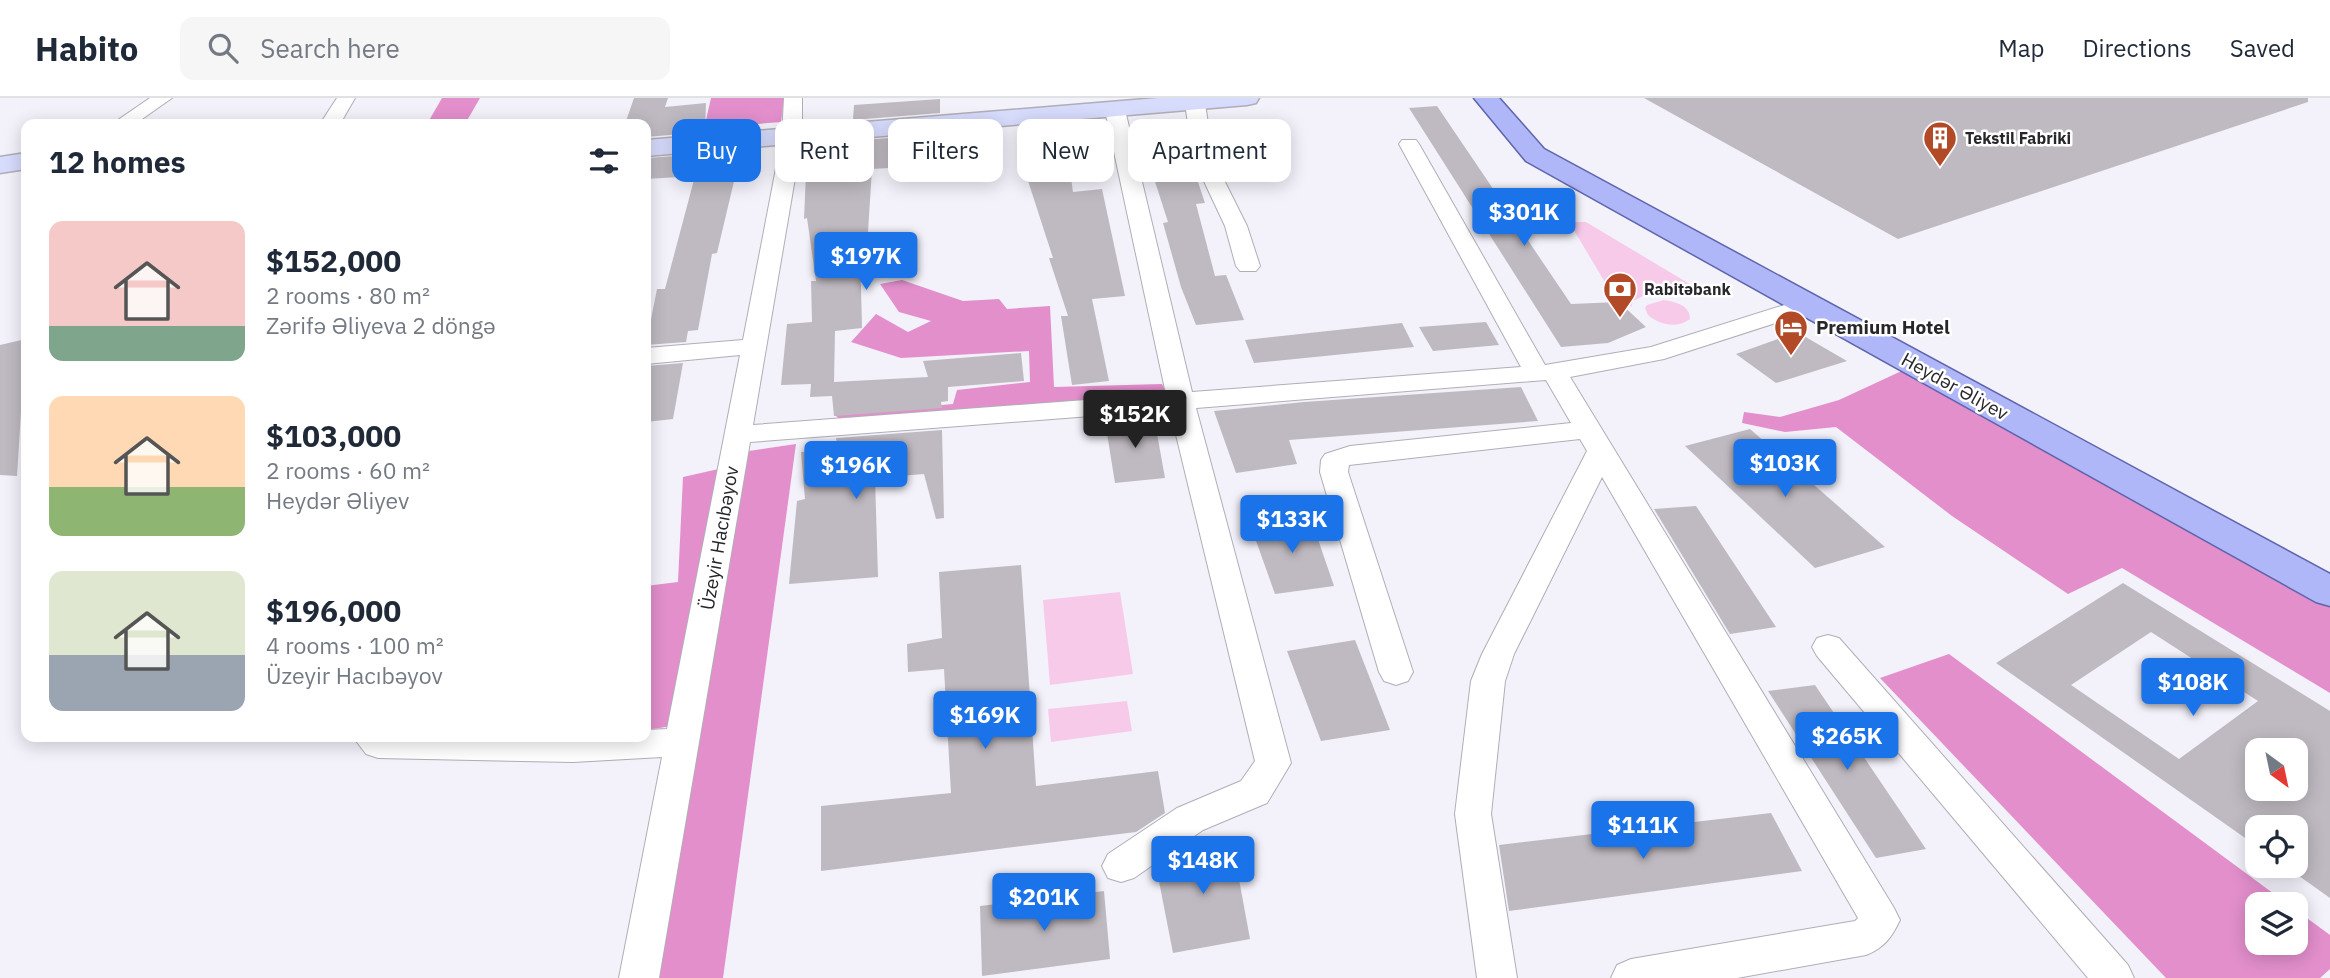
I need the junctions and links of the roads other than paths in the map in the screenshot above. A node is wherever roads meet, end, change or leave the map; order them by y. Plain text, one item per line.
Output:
1 (163, 98) edge
2 (346, 98) edge
3 (793, 98) edge
4 (1247, 98) edge
5 (1486, 98) edge
6 (1195, 103) junction
7 (1115, 110) junction
8 (130, 119) edge
9 (333, 119) edge
10 (792, 119) edge
11 (874, 130) edge
12 (775, 138) edge
13 (1409, 144) dead end
14 (651, 148) edge
15 (21, 162) edge
16 (0, 165) edge
17 (784, 182) edge
18 (1248, 267) dead end
19 (1808, 305) junction
20 (754, 346) junction
21 (651, 356) edge
22 (1545, 373) junction
23 (1181, 401) junction
24 (737, 435) junction
25 (1595, 440) junction
26 (2330, 592) edge
27 (1828, 647) dead end
28 (1396, 672) dead end
29 (375, 742) edge
30 (682, 742) junction
31 (1121, 866) dead end
32 (639, 978) edge
33 (1497, 978) edge
34 (1631, 978) edge
35 (2114, 978) edge

1 - 8 street
2 - 9 street
3 - 10 street, Üzeyir Hacıbəyov
4 - 6 street
5 - 19 main road, Heydər Əliyev
6 - 7 street
6 - 18 street
7 - 11 street
7 - 23 street
12 - 14 street
13 - 22 street
15 - 16 street
17 - 20 street, Üzeyir Hacıbəyov
19 - 22 street
19 - 26 main road, Heydər Əliyev
20 - 21 street
20 - 24 street, Üzeyir Hacıbəyov
22 - 23 street
22 - 25 street
23 - 24 street
23 - 31 street
24 - 30 street, Üzeyir Hacıbəyov
25 - 28 street
25 - 33 street
25 - 34 street
27 - 35 street
29 - 30 street
30 - 32 street, Üzeyir Hacıbəyov

